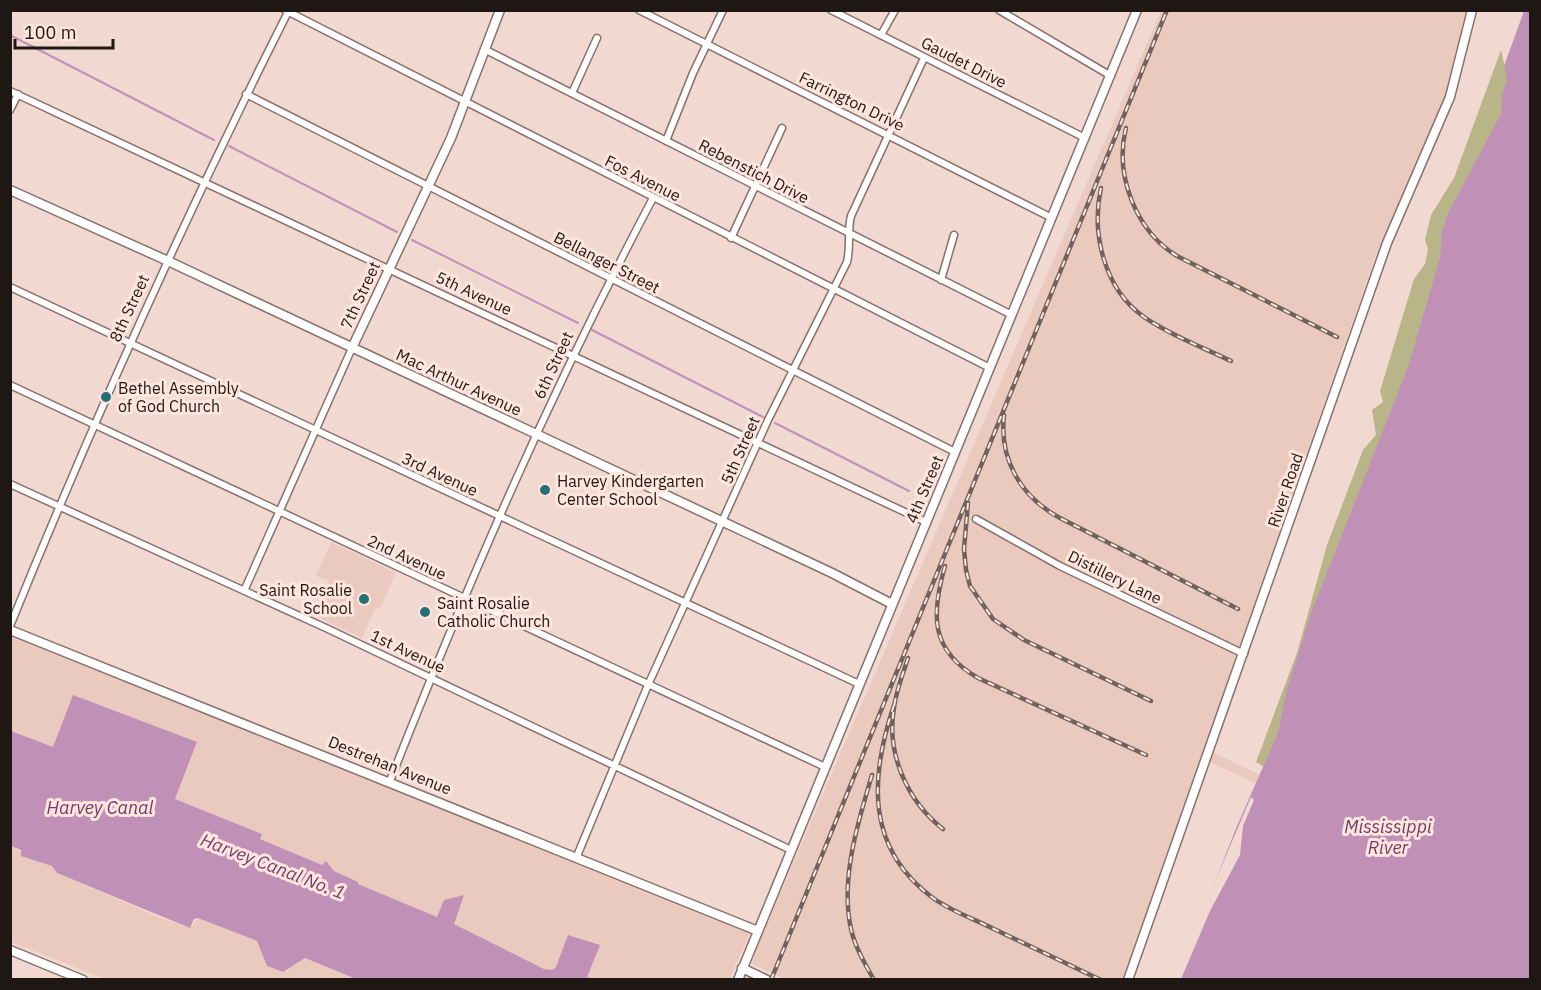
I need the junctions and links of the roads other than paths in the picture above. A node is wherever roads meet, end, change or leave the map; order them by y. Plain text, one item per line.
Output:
1 (500, 10) edge
2 (639, 10) edge
3 (723, 10) edge
4 (831, 10) edge
5 (895, 10) edge
6 (999, 10) edge
7 (1472, 10) edge
8 (287, 11) edge
9 (1137, 11) edge
10 (881, 35) junction
11 (597, 38) dead end
12 (706, 45) junction
13 (484, 49) junction
14 (924, 58) junction
15 (1111, 76) junction
16 (10, 91) edge
17 (572, 93) junction
18 (18, 94) junction
19 (246, 94) junction
20 (464, 103) junction
21 (10, 110) edge
22 (782, 128) dead end
23 (889, 135) junction
24 (1085, 138) junction
25 (666, 141) junction
26 (204, 180) junction
27 (428, 186) junction
28 (754, 187) junction
29 (10, 190) edge
30 (653, 198) junction
31 (1052, 218) junction
32 (849, 234) junction
33 (954, 235) dead end
34 (731, 238) junction
35 (168, 261) junction
36 (389, 268) junction
37 (609, 279) junction
38 (941, 280) junction
39 (10, 287) edge
40 (833, 290) junction
41 (1012, 315) junction
42 (129, 343) junction
43 (352, 348) junction
44 (572, 354) junction
45 (990, 368) junction
46 (793, 370) junction
47 (10, 386) edge
48 (94, 424) junction
49 (314, 430) junction
50 (535, 434) junction
51 (759, 441) junction
52 (955, 452) junction
53 (10, 484) edge
54 (59, 506) junction
55 (278, 512) junction
56 (498, 517) junction
57 (975, 519) dead end
58 (722, 522) junction
59 (926, 522) junction
60 (244, 591) junction
61 (463, 598) junction
62 (685, 604) junction
63 (892, 604) junction
64 (10, 628) edge
65 (1245, 654) junction
66 (431, 677) junction
67 (859, 684) junction
68 (648, 685) junction
69 (614, 764) junction
70 (825, 767) junction
71 (390, 781) junction
72 (791, 850) junction
73 (577, 856) junction
74 (758, 931) junction
75 (10, 950) edge
76 (742, 968) junction
77 (70, 977) edge
78 (83, 980) edge
79 (738, 980) edge
80 (767, 980) edge
81 (1128, 980) edge

1 - 13 main road, 7th Street
2 - 12 street, Farrington Drive
3 - 12 street
4 - 10 street, Gaudet Drive
5 - 10 street
6 - 15 street
7 - 65 main road, River Road
8 - 19 street, 8th Street
8 - 20 street, Fos Avenue
9 - 15 main road, 4th Street
10 - 14 street, Gaudet Drive
11 - 17 street
12 - 23 street, Farrington Drive
12 - 25 street
13 - 17 street, Rebenstich Drive
13 - 20 main road, 7th Street
14 - 23 street, 5th Street
14 - 24 street, Gaudet Drive
15 - 24 main road, 4th Street
16 - 18 street, 5th Avenue
17 - 25 street, Rebenstich Drive
18 - 21 street
18 - 26 street, 5th Avenue
19 - 26 street, 8th Street
19 - 27 street, Bellanger Street
20 - 27 main road, 7th Street
20 - 30 street, Fos Avenue
22 - 28 street
23 - 31 street, Farrington Drive
23 - 32 street, 5th Street
24 - 31 main road, 4th Street
25 - 28 street, Rebenstich Drive
26 - 35 street, 8th Street
26 - 36 street, 5th Avenue
27 - 36 main road, 7th Street
27 - 37 street, Bellanger Street
28 - 32 street, Rebenstich Drive
28 - 34 street
29 - 35 main road, Mac Arthur Avenue
30 - 34 street, Fos Avenue
30 - 37 street, 6th Street
31 - 41 main road, 4th Street
32 - 38 street, Rebenstich Drive
32 - 40 street, 5th Street
33 - 38 street
34 - 40 street, Fos Avenue
35 - 42 street, 8th Street
35 - 43 main road, Mac Arthur Avenue
36 - 43 main road, 7th Street
36 - 44 street, 5th Avenue
37 - 44 street, 6th Street
37 - 46 street, Bellanger Street
38 - 41 street, Rebenstich Drive
39 - 42 street, 3rd Avenue
40 - 45 street, Fos Avenue
40 - 46 street, 5th Street
41 - 45 main road, 4th Street
42 - 48 street, 8th Street
42 - 49 street, 3rd Avenue
43 - 49 street, 7th Street
43 - 50 main road, Mac Arthur Avenue
44 - 50 street, 6th Street
44 - 51 street, 5th Avenue
45 - 52 main road, 4th Street
46 - 51 street, 5th Street
46 - 52 street, Bellanger Street
47 - 48 street, 2nd Avenue
48 - 54 street, 8th Street
48 - 55 street, 2nd Avenue
49 - 55 street, 7th Street
49 - 56 street, 3rd Avenue
50 - 56 street, 6th Street
50 - 58 main road, Mac Arthur Avenue
51 - 58 street, 5th Street
51 - 59 street, 5th Avenue
52 - 59 main road, 4th Street
53 - 54 street, 1st Avenue
54 - 60 street, 1st Avenue
54 - 64 street, 8th Street
55 - 60 street, 7th Street
55 - 61 street, 2nd Avenue
56 - 61 street, 6th Street
56 - 62 street, 3rd Avenue
57 - 65 street, Distillery Lane
58 - 62 street, 5th Street
58 - 63 main road, Mac Arthur Avenue
59 - 63 main road, 4th Street
60 - 66 street, 1st Avenue
61 - 66 street, 6th Street
61 - 68 street, 2nd Avenue
62 - 67 street, 3rd Avenue
62 - 68 street, 5th Street
63 - 67 main road, 4th Street
64 - 71 main road, Destrehan Avenue
65 - 81 main road, River Road
66 - 69 street, 1st Avenue
66 - 71 street, 6th Street
67 - 70 main road, 4th Street
68 - 69 street, 5th Street
68 - 70 street, 2nd Avenue
69 - 72 street, 1st Avenue
69 - 73 street, 5th Street
70 - 72 main road, 4th Street
71 - 73 main road, Destrehan Avenue
72 - 74 main road, 4th Street
73 - 74 main road, Destrehan Avenue
74 - 76 main road, 4th Street
75 - 77 main road
76 - 79 main road, 4th Street
76 - 80 main road
77 - 78 main road

